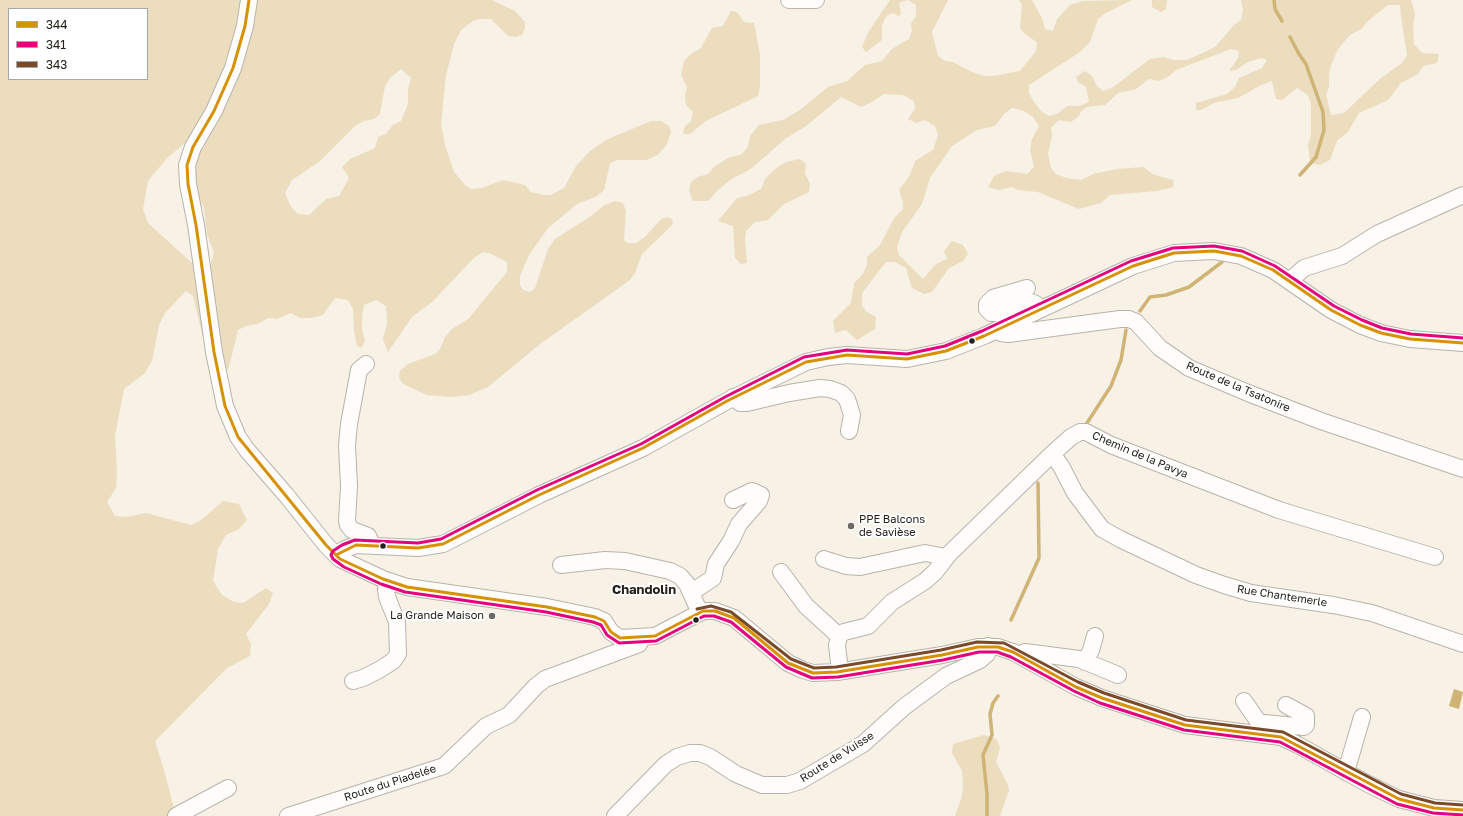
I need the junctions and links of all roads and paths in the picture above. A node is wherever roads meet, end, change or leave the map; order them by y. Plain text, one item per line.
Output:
1 (249, 0) edge
2 (790, 0) edge
3 (816, 0) edge
4 (1463, 194) edge
5 (1291, 282) junction
6 (1027, 288) dead end
7 (1039, 310) junction
8 (999, 329) junction
9 (1463, 343) edge
10 (366, 364) dead end
11 (733, 397) junction
12 (849, 432) dead end
13 (1052, 454) junction
14 (1463, 468) edge
15 (733, 500) dead end
16 (372, 545) junction
17 (336, 555) junction
18 (946, 557) junction
19 (1435, 557) dead end
20 (824, 559) dead end
21 (561, 565) dead end
22 (781, 572) dead end
23 (389, 581) junction
24 (692, 592) junction
25 (700, 613) junction
26 (839, 636) junction
27 (1095, 636) dead end
28 (643, 637) junction
29 (1463, 644) edge
30 (988, 646) junction
31 (1018, 655) junction
32 (1085, 662) junction
33 (840, 671) junction
34 (1118, 675) dead end
35 (352, 681) dead end
36 (1244, 701) dead end
37 (1286, 705) dead end
38 (1362, 717) dead end
39 (1261, 730) junction
40 (1346, 772) junction
41 (228, 788) dead end
42 (1463, 810) edge
43 (176, 816) edge
44 (288, 816) edge
45 (614, 816) edge

1 - 17 street
2 - 3 street
4 - 5 street
5 - 7 street
5 - 9 street
6 - 7 street
7 - 8 street
8 - 11 street
8 - 14 street, Route de la Tsatonire
10 - 16 street
11 - 12 street
11 - 16 street
13 - 18 street, Chemin de la Pavya
13 - 19 street, Chemin de la Pavya
13 - 29 street, Rue Chantemerle
15 - 24 street
16 - 17 street
17 - 23 street
18 - 20 street
18 - 26 street, Chemin de la Pavya
21 - 24 street
22 - 26 street
23 - 28 street
23 - 35 street
24 - 25 street
25 - 28 street
25 - 33 street
26 - 33 street
27 - 32 street
28 - 44 street, Route du Piadelée
30 - 31 street
30 - 33 street
30 - 45 street, Route de Vuisse
31 - 32 street
31 - 39 street
32 - 34 street
36 - 39 street
37 - 39 street
38 - 40 street
39 - 40 street
40 - 42 street
41 - 43 street

